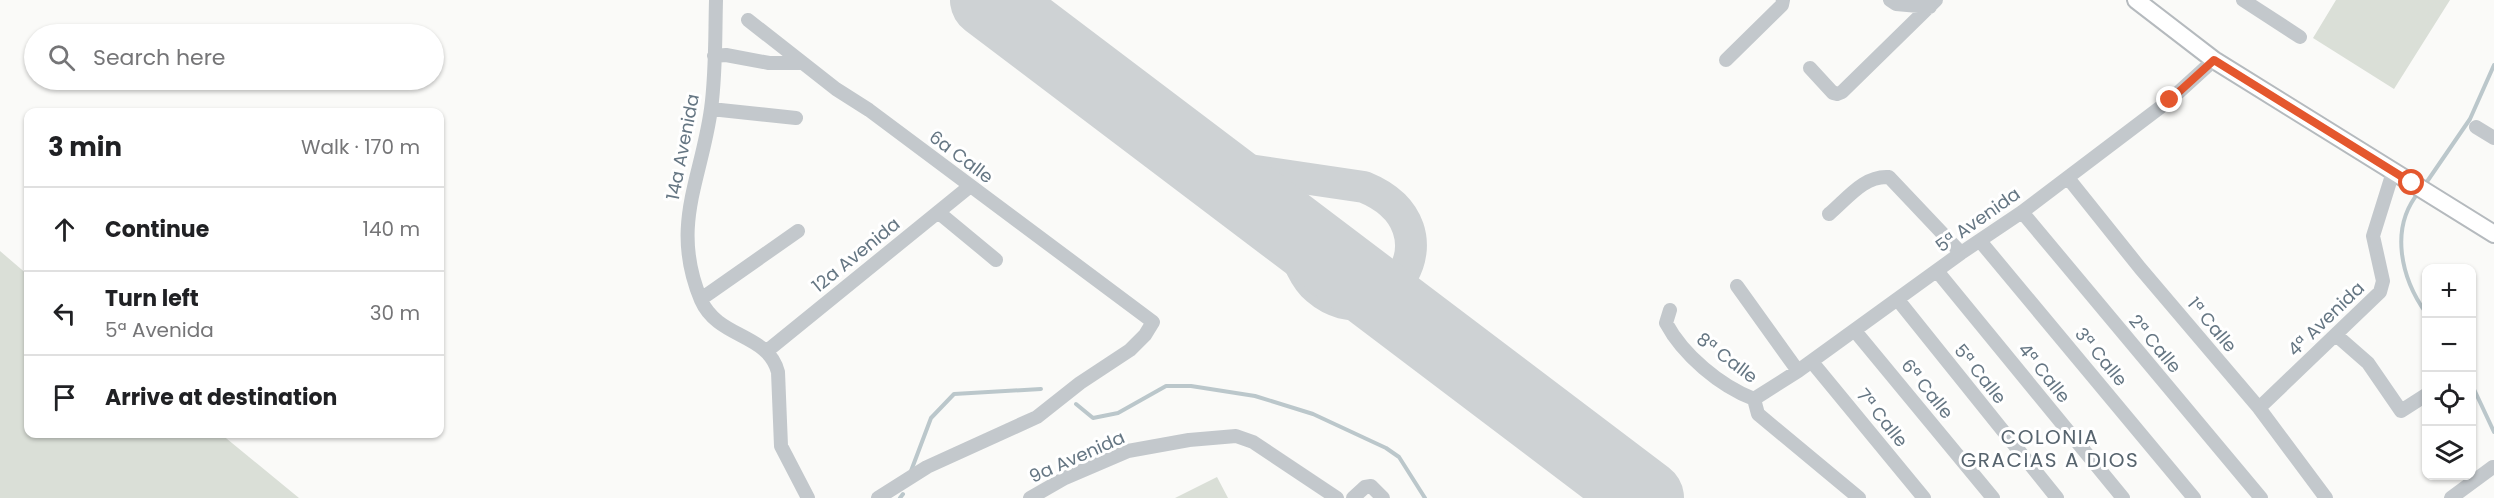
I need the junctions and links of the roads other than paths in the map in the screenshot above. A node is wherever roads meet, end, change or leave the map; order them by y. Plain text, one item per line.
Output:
1 (716, 0) edge
2 (1783, 0) edge
3 (1890, 0) edge
4 (2243, 0) edge
5 (2135, 1) edge
6 (1933, 3) edge
7 (748, 20) dead end
8 (2300, 37) dead end
9 (714, 56) junction
10 (1726, 60) dead end
11 (2214, 60) junction
12 (803, 63) junction
13 (1810, 68) dead end
14 (711, 109) junction
15 (796, 118) dead end
16 (2476, 127) dead end
17 (2494, 138) edge
18 (2393, 172) junction
19 (2068, 178) junction
20 (969, 187) junction
21 (938, 212) junction
22 (2022, 212) junction
23 (1830, 214) dead end
24 (798, 231) dead end
25 (2494, 233) edge
26 (1980, 241) junction
27 (1961, 253) junction
28 (996, 260) dead end
29 (1937, 271) junction
30 (1737, 286) dead end
31 (700, 299) junction
32 (1898, 300) junction
33 (1670, 310) dead end
34 (1856, 331) junction
35 (2336, 335) junction
36 (767, 351) junction
37 (1812, 362) junction
38 (1798, 371) junction
39 (2422, 398) edge
40 (1754, 399) junction
41 (2259, 408) junction
42 (2493, 467) edge
43 (808, 498) edge
44 (878, 498) edge
45 (1030, 498) edge
46 (1337, 498) edge
47 (1353, 498) edge
48 (1383, 498) edge
49 (1858, 498) edge
50 (1924, 498) edge
51 (1993, 498) edge
52 (2057, 498) edge
53 (2123, 498) edge
54 (2194, 498) edge
55 (2261, 498) edge
56 (2326, 498) edge
57 (2451, 498) edge

1 - 9 street, 14a Avenida
2 - 10 street
3 - 6 street
4 - 8 street
5 - 11 main road
6 - 13 street
7 - 12 street, 6a Calle
9 - 12 street
9 - 14 street, 14a Avenida
11 - 18 main road
11 - 19 street, 5ª Avenida
12 - 20 street, 6a Calle
14 - 15 street
14 - 31 street, 14a Avenida
16 - 17 street
18 - 25 main road
18 - 35 street, 4ª Avenida
19 - 22 street, 5ª Avenida
19 - 41 street, 1ª Calle
20 - 21 street, 12a Avenida
20 - 44 street, 6a Calle
21 - 28 street
21 - 36 street, 12a Avenida
22 - 26 street, 5ª Avenida
22 - 55 street, 2ª Calle
23 - 27 street
24 - 31 street
26 - 27 street, 5ª Avenida
26 - 54 street, 3ª Calle
27 - 29 street, 5ª Avenida
29 - 32 street, 5ª Avenida
29 - 53 street, 4ª Calle
30 - 38 street
31 - 36 street
32 - 34 street, 5ª Avenida
32 - 52 street, 5ª Calle
33 - 40 street, 8ª Calle
34 - 37 street, 5ª Avenida
34 - 51 street, 6ª Calle
35 - 39 street
35 - 41 street, 4ª Avenida
36 - 43 street
37 - 38 street, 5ª Avenida
37 - 50 street, 7ª Calle
38 - 40 street, 5ª Avenida
40 - 49 street, 8ª Calle
41 - 56 street, 1ª Calle
42 - 57 street
45 - 46 street, 9a Avenida
47 - 48 street

